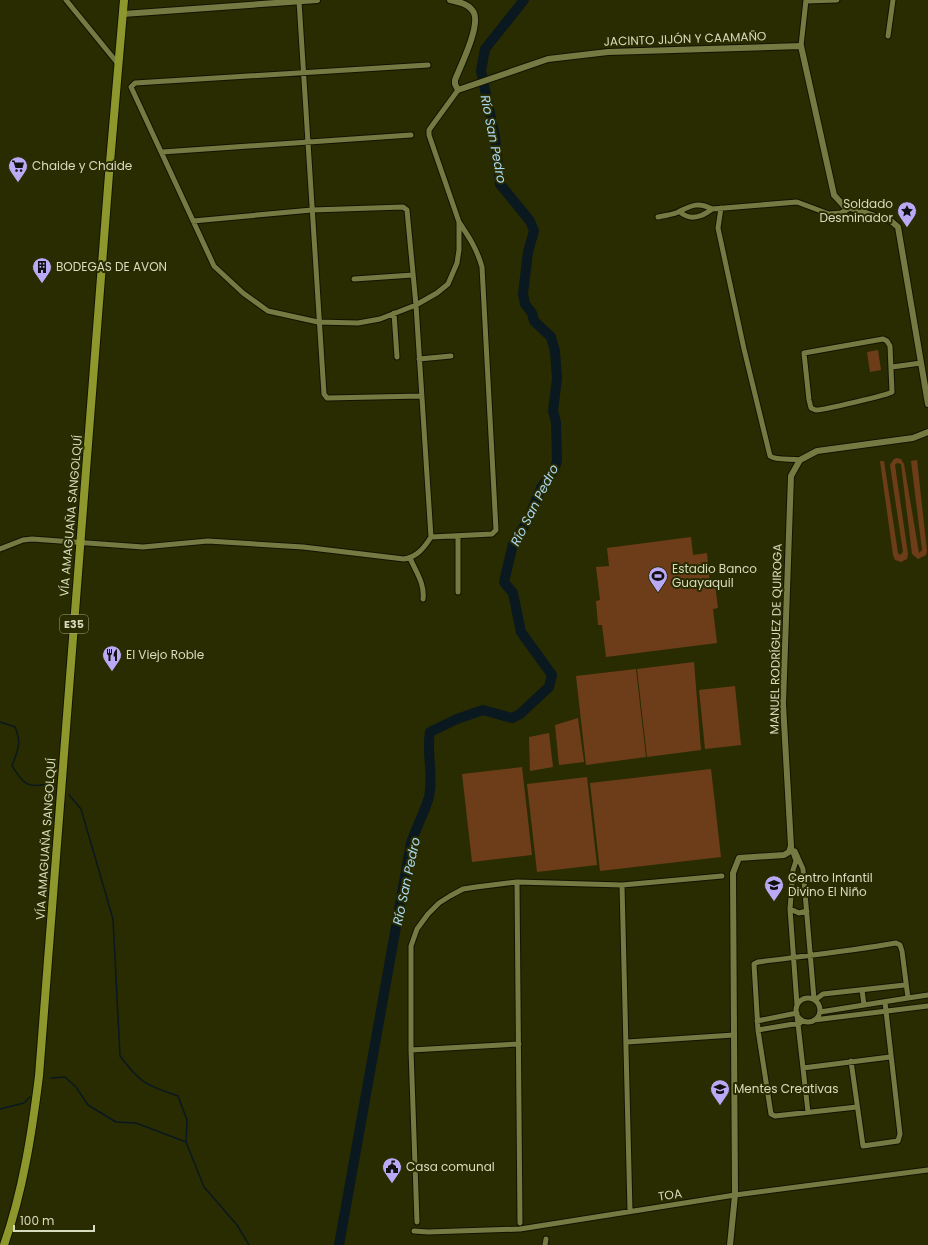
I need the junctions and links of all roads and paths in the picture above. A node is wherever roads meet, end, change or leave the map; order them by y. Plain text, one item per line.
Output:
1 (66, 0) edge
2 (124, 0) edge
3 (317, 0) edge
4 (450, 0) edge
5 (837, 0) edge
6 (893, 0) edge
7 (298, 1) junction
8 (806, 1) edge
9 (123, 14) junction
10 (888, 36) dead end
11 (801, 46) junction
12 (428, 65) dead end
13 (120, 66) junction
14 (304, 72) junction
15 (461, 89) junction
16 (411, 135) dead end
17 (307, 141) junction
18 (162, 152) junction
19 (721, 208) junction
20 (850, 208) junction
21 (712, 209) junction
22 (312, 210) junction
23 (680, 212) junction
24 (658, 217) dead end
25 (192, 221) junction
26 (459, 222) junction
27 (414, 275) junction
28 (354, 279) dead end
29 (416, 305) junction
30 (394, 313) junction
31 (318, 322) junction
32 (451, 356) dead end
33 (397, 357) dead end
34 (420, 358) junction
35 (921, 363) junction
36 (892, 367) junction
37 (422, 396) junction
38 (928, 404) edge
39 (928, 432) edge
40 (800, 460) junction
41 (458, 536) junction
42 (431, 537) junction
43 (80, 544) junction
44 (0, 549) edge
45 (410, 558) junction
46 (458, 592) dead end
47 (423, 599) dead end
48 (791, 846) junction
49 (722, 876) dead end
50 (517, 882) junction
51 (622, 885) junction
52 (790, 909) junction
53 (807, 911) junction
54 (792, 956) junction
55 (811, 956) junction
56 (905, 985) junction
57 (862, 990) junction
58 (928, 995) edge
59 (920, 996) junction
60 (908, 998) junction
61 (815, 1000) junction
62 (884, 1002) junction
63 (864, 1005) junction
64 (797, 1006) junction
65 (928, 1006) edge
66 (921, 1007) junction
67 (820, 1012) junction
68 (885, 1012) junction
69 (797, 1014) junction
70 (757, 1020) junction
71 (814, 1020) junction
72 (806, 1021) junction
73 (798, 1024) junction
74 (758, 1030) junction
75 (734, 1035) junction
76 (627, 1042) junction
77 (519, 1044) junction
78 (411, 1050) junction
79 (890, 1057) junction
80 (852, 1061) junction
81 (803, 1068) junction
82 (857, 1107) junction
83 (808, 1112) junction
84 (928, 1170) edge
85 (735, 1195) junction
86 (630, 1211) junction
87 (416, 1222) dead end
88 (520, 1223) dead end
89 (414, 1230) dead end
90 (546, 1239) dead end
91 (4, 1245) edge
92 (545, 1245) edge
93 (730, 1245) edge

1 - 13 street
2 - 9 highway, VÍA AMAGUAÑA SANGOLQUÍ / E35
3 - 7 street
4 - 15 street
5 - 8 street
6 - 10 street
7 - 9 street
7 - 14 street
8 - 11 street
9 - 13 highway, VÍA AMAGUAÑA SANGOLQUÍ / E35
11 - 15 street, JACINTO JIJÓN Y CAAMAÑO
11 - 20 street
12 - 14 street
13 - 43 highway, VÍA AMAGUAÑA SANGOLQUÍ / E35
14 - 17 street
14 - 18 street
15 - 26 street
16 - 17 street
17 - 18 street
17 - 22 street
18 - 25 street
19 - 20 street
19 - 21 street
19 - 40 street
20 - 35 street
21 - 23 street
21 - 23 street
22 - 25 street
22 - 27 street
22 - 31 street
23 - 24 street
25 - 31 street
26 - 29 street
26 - 41 street
27 - 28 street
27 - 29 street
29 - 30 street
29 - 34 street
30 - 31 street
30 - 33 street
31 - 37 street
32 - 34 street
34 - 37 street
35 - 36 street
35 - 38 street
36 - 36 street
37 - 42 street
39 - 40 street
40 - 48 street, MANUEL RODRÍGUEZ DE QUIROGA
41 - 42 street
41 - 46 street
42 - 45 street
43 - 44 street
43 - 45 street
43 - 91 highway, VÍA AMAGUAÑA SANGOLQUÍ / E35
45 - 47 street
48 - 52 street
48 - 53 street
48 - 75 street
49 - 51 street
50 - 51 street
50 - 77 street
50 - 78 street
51 - 76 street
52 - 53 street
52 - 54 street
53 - 55 street
54 - 55 street
54 - 64 street
54 - 70 street
55 - 56 street
55 - 61 street
56 - 57 street
56 - 60 street
57 - 61 street
57 - 63 street
58 - 59 street
59 - 60 street
59 - 66 street
60 - 62 street
61 - 64 street
61 - 67 street
62 - 63 street
62 - 68 street
63 - 67 street
64 - 69 street
65 - 66 street
66 - 68 street
67 - 71 street
68 - 71 street
68 - 79 street
69 - 70 street
69 - 72 street
69 - 73 street
70 - 74 street
71 - 72 street
72 - 73 street
73 - 74 street
73 - 81 street
74 - 83 street
75 - 76 street
75 - 85 street
76 - 86 street
77 - 78 street
77 - 88 street
78 - 87 street
79 - 80 street
79 - 82 street
80 - 81 street
80 - 82 street
81 - 83 street
82 - 83 street
84 - 85 street, TOA
85 - 86 street, TOA
85 - 93 street
86 - 89 street, TOA
90 - 92 street

